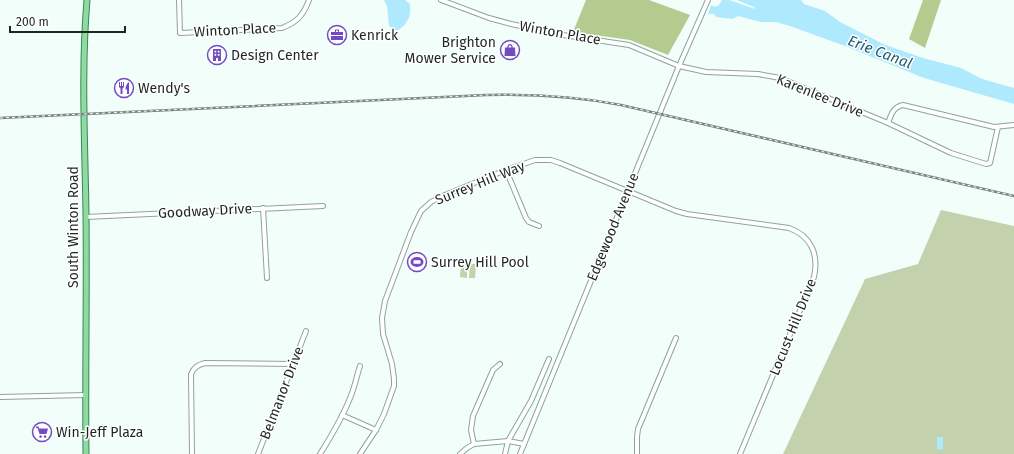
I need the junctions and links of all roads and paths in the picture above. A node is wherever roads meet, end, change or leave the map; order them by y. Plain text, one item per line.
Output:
1 (86, 0) edge
2 (179, 0) edge
3 (309, 0) edge
4 (441, 0) edge
5 (707, 1) edge
6 (679, 66) junction
7 (888, 123) junction
8 (1014, 125) edge
9 (998, 127) junction
10 (506, 170) junction
11 (628, 191) junction
12 (323, 206) dead end
13 (263, 208) junction
14 (86, 217) junction
15 (539, 226) dead end
16 (266, 278) dead end
17 (306, 331) dead end
18 (676, 338) dead end
19 (549, 359) dead end
20 (293, 364) junction
21 (500, 364) dead end
22 (360, 366) dead end
23 (86, 395) junction
24 (0, 397) edge
25 (342, 415) junction
26 (376, 430) junction
27 (508, 442) junction
28 (474, 444) junction
29 (524, 444) junction
30 (86, 454) edge
31 (192, 454) edge
32 (258, 454) edge
33 (320, 454) edge
34 (360, 454) edge
35 (460, 454) edge
36 (506, 454) edge
37 (520, 454) edge
38 (637, 454) edge
39 (740, 454) edge

1 - 14 main road, South Winton Road
2 - 3 street, Winton Place
4 - 6 street, Winton Place
5 - 6 street, Edgewood Avenue
6 - 7 street, Karenlee Drive
6 - 11 street, Edgewood Avenue
7 - 9 street
7 - 9 street, Karenlee Drive
8 - 9 street
10 - 11 street, Surrey Hill Way
10 - 15 street
10 - 26 street, Surrey Hill Way
11 - 29 street, Edgewood Avenue
11 - 39 street, Locust Hill Drive
12 - 13 street, Goodway Drive
13 - 14 street, Goodway Drive
13 - 16 street
14 - 23 main road, South Winton Road
17 - 20 street, Belmanor Drive
18 - 38 street
19 - 27 street
20 - 31 street
20 - 32 street, Belmanor Drive
21 - 28 street
22 - 25 street
23 - 24 street
23 - 30 main road, South Winton Road
25 - 26 street
25 - 33 street
26 - 34 street, Surrey Hill Way
27 - 28 street
27 - 29 street
27 - 36 street
28 - 35 street
29 - 37 street, Edgewood Avenue

